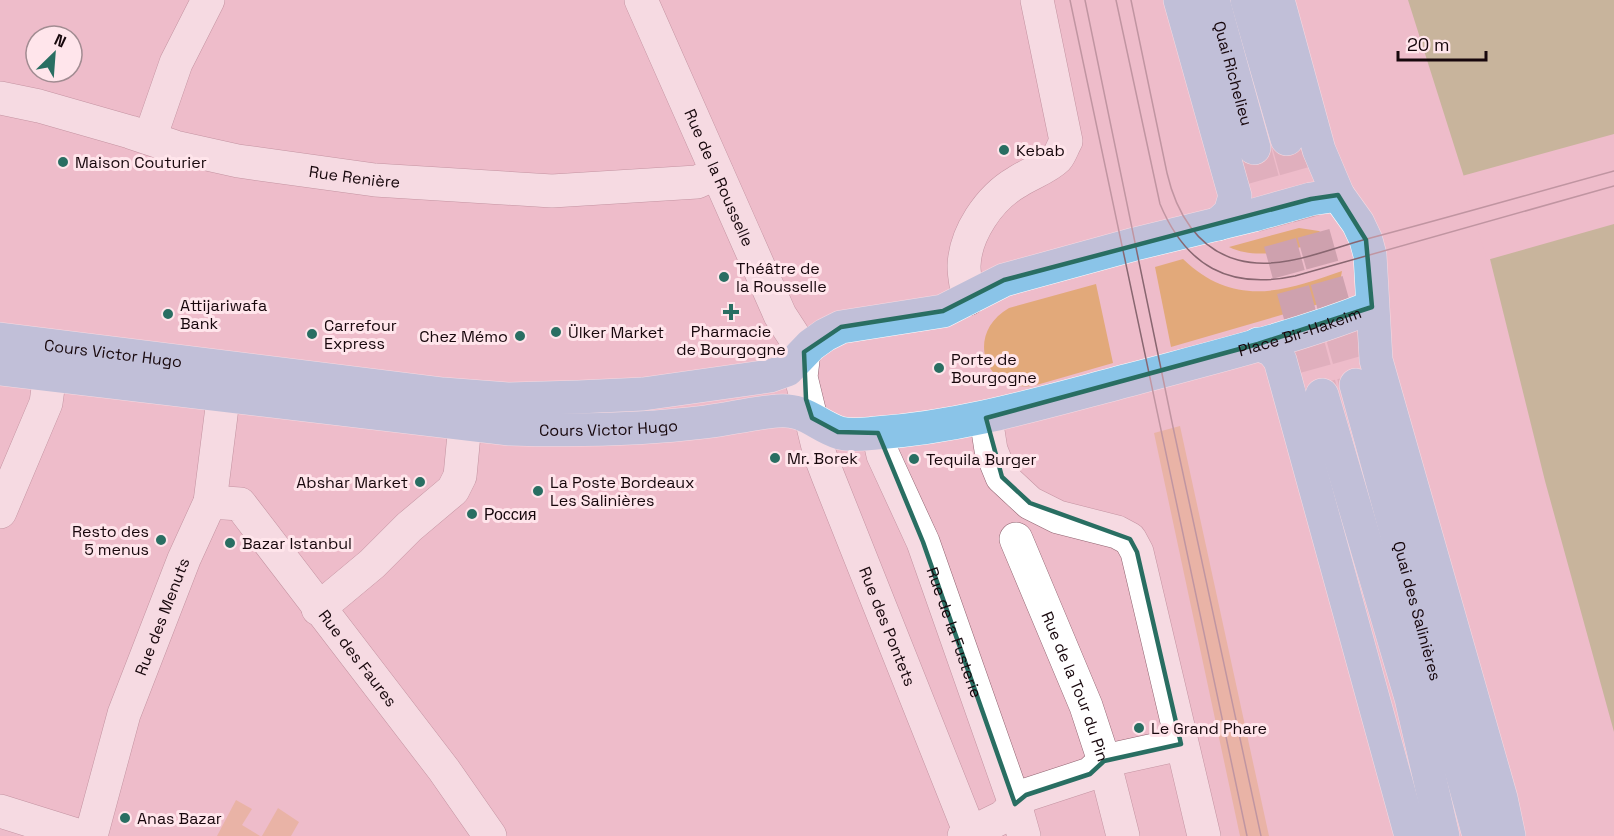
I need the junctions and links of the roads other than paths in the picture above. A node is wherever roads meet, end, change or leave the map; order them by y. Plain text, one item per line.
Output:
1 (208, 0) edge
2 (641, 0) edge
3 (1037, 0) edge
4 (1180, 0) edge
5 (1213, 0) edge
6 (1247, 0) edge
7 (1278, 0) edge
8 (0, 98) edge
9 (150, 138) junction
10 (1287, 139) tunnel mouth
11 (1254, 148) tunnel mouth
12 (717, 173) junction
13 (1338, 195) junction
14 (1218, 224) junction
15 (968, 299) junction
16 (1372, 307) junction
17 (0, 339) edge
18 (1258, 344) junction
19 (804, 352) junction
20 (0, 369) edge
21 (50, 374) junction
22 (226, 381) junction
23 (1356, 385) tunnel mouth
24 (1322, 395) tunnel mouth
25 (812, 418) junction
26 (986, 418) junction
27 (465, 424) junction
28 (878, 433) junction
29 (210, 502) junction
30 (0, 512) edge
31 (1022, 520) junction
32 (318, 609) junction
33 (1181, 744) junction
34 (1104, 761) junction
35 (1015, 804) junction
36 (0, 811) edge
37 (967, 834) edge
38 (80, 836) edge
39 (91, 836) edge
40 (490, 836) edge
41 (1024, 836) edge
42 (1123, 836) edge
43 (1204, 836) edge
44 (1411, 836) edge
45 (1443, 836) edge
46 (1479, 836) edge
47 (1509, 836) edge

1 - 9 street
2 - 12 street, Rue de la Rousselle
3 - 15 street
4 - 14 main road
5 - 11 main road, Quai Richelieu
6 - 10 main road, Quai Richelieu
7 - 13 main road, Place Bir-Hakeim
8 - 9 street, Rue Renière
9 - 12 street, Rue Renière
12 - 19 street, Rue de la Rousselle
13 - 14 main road
13 - 16 main road, Place Bir-Hakeim
14 - 15 main road
15 - 19 main road, Cours Victor Hugo
16 - 18 main road, Place Bir-Hakeim
16 - 47 main road
17 - 22 main road, Cours Victor Hugo
18 - 26 main road, Place Bir-Hakeim
18 - 44 main road
19 - 22 main road, Cours Victor Hugo
19 - 25 street, Rue des Pontets
20 - 21 main road, Cours Victor Hugo
21 - 22 main road, Cours Victor Hugo
21 - 30 street
22 - 27 main road, Cours Victor Hugo
22 - 29 street, Rue des Menuts
23 - 46 main road, Quai des Salinières
24 - 45 main road, Quai des Salinières
25 - 27 main road, Cours Victor Hugo
25 - 28 main road, Cours Victor Hugo
25 - 37 street, Rue des Pontets
26 - 28 main road, Cours Victor Hugo
26 - 31 street
27 - 32 street
28 - 35 street, Rue de la Fusterie
29 - 32 street, Rue des Faures
29 - 39 street, Rue des Menuts
31 - 33 street
31 - 34 street, Rue de la Tour du Pin
32 - 40 street, Rue des Faures
33 - 34 street
33 - 43 street
34 - 35 street
34 - 42 street, Rue de la Tour du Pin
35 - 37 street
35 - 41 street, Rue de la Fusterie
36 - 38 street

